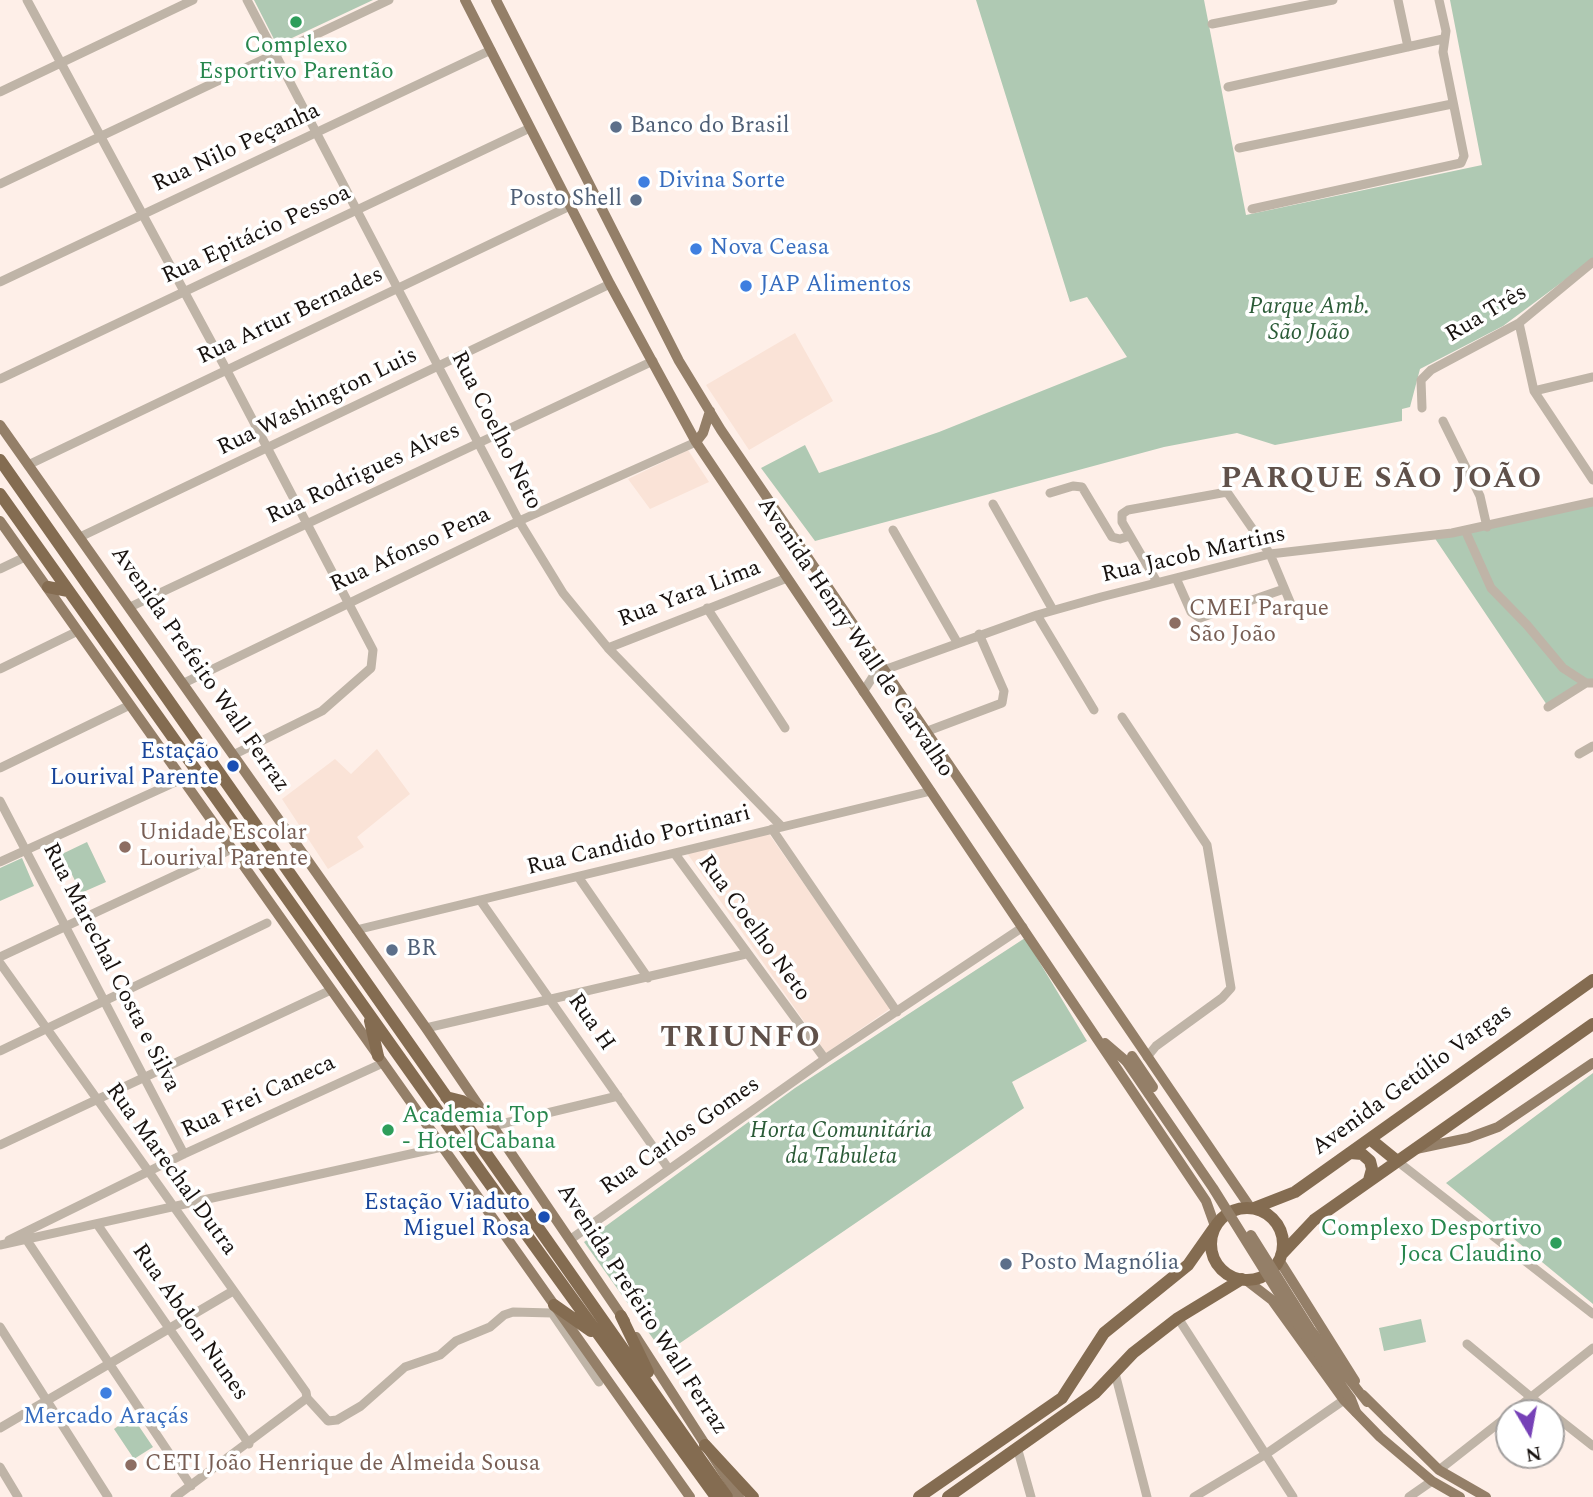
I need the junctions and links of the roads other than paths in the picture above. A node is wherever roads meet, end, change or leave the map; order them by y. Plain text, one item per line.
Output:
1 (27, 0) edge
2 (193, 0) edge
3 (247, 0) edge
4 (389, 0) edge
5 (465, 0) edge
6 (496, 0) edge
7 (1333, 0) edge
8 (1398, 0) edge
9 (1439, 0) edge
10 (1212, 24) dead end
11 (1443, 39) junction
12 (1408, 47) junction
13 (491, 50) junction
14 (274, 52) junction
15 (61, 63) junction
16 (1228, 88) dead end
17 (0, 92) edge
18 (1452, 104) junction
19 (530, 128) junction
20 (315, 133) junction
21 (102, 136) junction
22 (1239, 148) dead end
23 (0, 184) edge
24 (570, 206) junction
25 (1252, 209) dead end
26 (356, 211) junction
27 (144, 214) junction
28 (1593, 262) edge
29 (0, 282) edge
30 (610, 284) junction
31 (397, 288) junction
32 (185, 291) junction
33 (1519, 323) junction
34 (653, 361) junction
35 (440, 365) junction
36 (226, 369) junction
37 (1593, 377) edge
38 (0, 379) edge
39 (1534, 391) junction
40 (1422, 408) dead end
41 (710, 411) junction
42 (1443, 421) dead end
43 (0, 425) edge
44 (480, 442) junction
45 (696, 442) junction
46 (268, 449) junction
47 (0, 460) edge
48 (28, 465) junction
49 (1593, 481) edge
50 (1050, 493) dead end
51 (0, 494) edge
52 (1593, 502) edge
53 (993, 504) dead end
54 (519, 520) junction
55 (0, 521) edge
56 (306, 523) junction
57 (1487, 527) junction
58 (893, 530) dead end
59 (1465, 530) junction
60 (1130, 536) junction
61 (80, 537) junction
62 (1270, 554) junction
63 (25, 557) junction
64 (0, 569) edge
65 (787, 578) junction
66 (1176, 578) junction
67 (1157, 582) junction
68 (48, 587) junction
69 (1284, 589) junction
70 (68, 591) junction
71 (347, 602) junction
72 (130, 607) junction
73 (707, 608) junction
74 (1293, 609) dead end
75 (1053, 610) junction
76 (1037, 615) junction
77 (78, 631) junction
78 (979, 634) junction
79 (957, 642) junction
80 (608, 648) junction
81 (0, 669) edge
82 (884, 670) junction
83 (184, 683) junction
84 (1590, 683) edge
85 (863, 692) junction
86 (128, 706) junction
87 (1548, 707) dead end
88 (1094, 710) dead end
89 (1122, 718) dead end
90 (785, 727) dead end
91 (925, 732) junction
92 (1593, 746) edge
93 (1579, 754) dead end
94 (233, 755) junction
95 (0, 768) edge
96 (182, 779) junction
97 (931, 791) junction
98 (0, 801) edge
99 (777, 828) junction
100 (232, 849) junction
101 (27, 850) junction
102 (676, 854) junction
103 (0, 862) edge
104 (579, 878) junction
105 (480, 900) junction
106 (267, 923) dead end
107 (65, 926) junction
108 (1023, 927) junction
109 (356, 930) junction
110 (746, 954) junction
111 (0, 957) edge
112 (0, 963) edge
113 (648, 978) junction
114 (1593, 980) edge
115 (331, 990) junction
116 (551, 1000) junction
117 (103, 1001) junction
118 (897, 1012) junction
119 (369, 1014) junction
120 (1121, 1019) junction
121 (1593, 1024) edge
122 (426, 1028) junction
123 (46, 1029) junction
124 (1097, 1037) junction
125 (0, 1051) edge
126 (1147, 1057) junction
127 (1129, 1058) junction
128 (381, 1059) junction
129 (825, 1059) junction
130 (1593, 1063) edge
131 (144, 1076) junction
132 (618, 1096) junction
133 (446, 1097) junction
134 (95, 1099) junction
135 (489, 1121) junction
136 (1370, 1139) junction
137 (0, 1145) edge
138 (442, 1147) junction
139 (1413, 1150) junction
140 (1350, 1153) junction
141 (184, 1154) junction
142 (1397, 1161) junction
143 (668, 1168) junction
144 (148, 1172) junction
145 (1369, 1180) junction
146 (173, 1208) junction
147 (1252, 1208) junction
148 (97, 1224) junction
149 (1214, 1227) junction
150 (26, 1239) junction
151 (571, 1239) junction
152 (1, 1245) edge
153 (1280, 1258) junction
154 (1240, 1279) junction
155 (233, 1291) junction
156 (558, 1313) junction
157 (1593, 1314) edge
158 (621, 1316) junction
159 (1178, 1318) junction
160 (0, 1327) edge
161 (169, 1328) junction
162 (599, 1337) junction
163 (1467, 1344) dead end
164 (1593, 1348) edge
165 (109, 1364) junction
166 (1115, 1373) junction
167 (599, 1382) dead end
168 (307, 1398) junction
169 (1531, 1398) joint
170 (1344, 1400) junction
171 (47, 1401) junction
172 (1367, 1402) junction
173 (660, 1409) junction
174 (1356, 1412) junction
175 (1565, 1424) edge
176 (1495, 1426) edge
177 (0, 1428) edge
178 (249, 1444) junction
179 (685, 1445) junction
180 (705, 1445) junction
181 (1593, 1446) edge
182 (1017, 1447) junction
183 (1266, 1454) junction
184 (0, 1467) edge
185 (1439, 1471) junction
186 (1433, 1481) junction
187 (937, 1485) junction
188 (191, 1486) junction
189 (18, 1497) edge
190 (108, 1497) edge
191 (176, 1497) edge
192 (690, 1497) edge
193 (705, 1497) edge
194 (716, 1497) edge
195 (727, 1497) edge
196 (739, 1497) edge
197 (753, 1497) edge
198 (909, 1497) edge
199 (919, 1497) edge
200 (947, 1497) edge
201 (1031, 1497) edge
202 (1147, 1497) edge
203 (1194, 1497) edge
204 (1293, 1497) edge
205 (1409, 1497) edge
206 (1460, 1497) edge
207 (1486, 1497) edge

1 - 15 street
2 - 15 street
3 - 14 street, Rua Coelho Neto
4 - 14 street
5 - 13 main road, Avenida Henry Wall de Carvalho
6 - 41 main road, Avenida Henry Wall de Carvalho
7 - 10 street
8 - 12 street
9 - 11 street
11 - 12 street
11 - 18 street
12 - 16 street
13 - 19 main road, Avenida Henry Wall de Carvalho
13 - 20 street, Rua Nilo Peçanha
14 - 20 street, Rua Coelho Neto
14 - 21 street
15 - 17 street
15 - 21 street
18 - 22 street
18 - 25 street
19 - 24 main road, Avenida Henry Wall de Carvalho
19 - 26 street, Rua Epitácio Pessoa
20 - 26 street, Rua Coelho Neto
20 - 27 street, Rua Nilo Peçanha
21 - 23 street
21 - 27 street
24 - 30 main road, Avenida Henry Wall de Carvalho
24 - 31 street, Rua Artur Bernades
26 - 31 street, Rua Coelho Neto
26 - 32 street, Rua Epitácio Pessoa
27 - 29 street, Rua Nilo Peçanha
27 - 32 street
28 - 33 street, Rua Três
30 - 34 main road, Avenida Henry Wall de Carvalho
30 - 35 street, Rua Washington Luis
31 - 35 street, Rua Coelho Neto
31 - 36 street, Rua Artur Bernades
32 - 36 street
32 - 38 street, Rua Epitácio Pessoa
33 - 39 street
33 - 40 street, Rua Três
34 - 44 street, Rua Rodrigues Alves
34 - 45 main road, Avenida Henry Wall de Carvalho
35 - 44 street, Rua Coelho Neto
35 - 46 street, Rua Washington Luis
36 - 46 street
36 - 48 street, Rua Artur Bernades
37 - 39 street
39 - 49 street
41 - 45 main road
41 - 82 main road, Avenida Henry Wall de Carvalho
42 - 57 street
43 - 48 main road, Avenida Prefeito Wall Ferraz
44 - 54 street, Rua Coelho Neto
44 - 56 street, Rua Rodrigues Alves
45 - 54 street, Rua Afonso Pena
45 - 65 main road, Avenida Henry Wall de Carvalho
46 - 56 street
46 - 61 street, Rua Washington Luis
47 - 133 highway, Avenida Prefeito Wall Ferraz
48 - 61 main road, Avenida Prefeito Wall Ferraz
50 - 60 street
51 - 70 highway, Avenida Prefeito Wall Ferraz
52 - 57 street, Rua Jacob Martins
53 - 75 street
54 - 71 street, Rua Afonso Pena
54 - 80 street, Rua Coelho Neto
55 - 63 main road
56 - 71 street
56 - 72 street, Rua Rodrigues Alves
57 - 59 street, Rua Jacob Martins
58 - 79 street
59 - 62 street, Rua Jacob Martins
59 - 84 street
60 - 62 street
60 - 67 street
61 - 72 main road, Avenida Prefeito Wall Ferraz
62 - 66 street, Rua Jacob Martins
62 - 69 street
63 - 64 street
63 - 68 main road
65 - 73 street, Rua Yara Lima
65 - 85 main road, Avenida Henry Wall de Carvalho
66 - 67 street, Rua Jacob Martins
66 - 69 street
67 - 75 street, Rua Jacob Martins
68 - 70 highway
68 - 77 main road
69 - 74 street
70 - 119 highway, Avenida Prefeito Wall Ferraz
71 - 83 street, Rua Afonso Pena
71 - 94 street
72 - 83 main road, Avenida Prefeito Wall Ferraz
73 - 80 street, Rua Yara Lima
73 - 90 street
75 - 76 street, Rua Jacob Martins
76 - 78 street, Rua Jacob Martins
76 - 88 street
77 - 81 street
77 - 86 main road
78 - 79 street, Rua Jacob Martins
78 - 91 street
79 - 82 street, Rua Jacob Martins
80 - 99 street, Rua Coelho Neto
82 - 85 street, Rua Jacob Martins
82 - 91 main road, Avenida Henry Wall de Carvalho
83 - 94 main road, Avenida Prefeito Wall Ferraz
84 - 87 street
85 - 97 main road, Avenida Henry Wall de Carvalho
86 - 95 street
86 - 96 main road
89 - 126 street
91 - 120 main road, Avenida Henry Wall de Carvalho
92 - 93 street
94 - 109 main road, Avenida Prefeito Wall Ferraz
96 - 100 main road
96 - 101 street
97 - 99 street, Rua Candido Portinari
97 - 108 main road, Avenida Henry Wall de Carvalho
98 - 101 street, Rua Marechal Costa e Silva
99 - 102 street, Rua Candido Portinari
99 - 118 street, Rua Coelho Neto
100 - 107 street
100 - 115 main road
101 - 103 street
101 - 107 street, Rua Marechal Costa e Silva
102 - 104 street, Rua Candido Portinari
102 - 110 street, Rua Coelho Neto
104 - 105 street, Rua Candido Portinari
104 - 113 street
105 - 109 street, Rua Candido Portinari
105 - 116 street, Rua H
106 - 117 street
107 - 111 street
107 - 117 street, Rua Marechal Costa e Silva
108 - 118 street, Rua Carlos Gomes
108 - 124 main road, Avenida Henry Wall de Carvalho
109 - 122 main road, Avenida Prefeito Wall Ferraz
110 - 113 street
110 - 129 street, Rua Coelho Neto
112 - 123 street, Rua Marechal Dutra
113 - 116 street
114 - 136 highway, Avenida Getúlio Vargas
115 - 128 main road
115 - 131 street
116 - 122 street
116 - 132 street, Rua H
117 - 123 street
117 - 131 street, Rua Marechal Costa e Silva
118 - 129 street, Rua Carlos Gomes
119 - 128 highway
119 - 162 highway, Avenida Prefeito Wall Ferraz
120 - 126 main road, Avenida Henry Wall de Carvalho
120 - 127 main road
121 - 139 highway
122 - 135 main road, Avenida Prefeito Wall Ferraz
123 - 125 street
123 - 134 street, Rua Marechal Dutra
124 - 127 main road
124 - 149 main road, Avenida Henry Wall de Carvalho
126 - 147 main road, Avenida Henry Wall de Carvalho
127 - 172 main road, bridge
127 - 174 main road, bridge
128 - 138 main road
128 - 141 street, Rua Frei Caneca
129 - 143 street, Rua Carlos Gomes
130 - 139 main road
131 - 134 street
131 - 141 street, Rua Marechal Costa e Silva
132 - 135 street
132 - 143 street, Rua H
133 - 135 highway
133 - 173 highway, Avenida Prefeito Wall Ferraz
134 - 137 street
134 - 144 street, Rua Marechal Dutra
135 - 151 main road, Avenida Prefeito Wall Ferraz
136 - 140 highway, Avenida Getúlio Vargas
136 - 142 highway
138 - 146 street
138 - 156 main road
139 - 142 highway
140 - 145 highway
140 - 147 highway, Avenida Getúlio Vargas
141 - 144 street, Rua Frei Caneca
142 - 145 highway
142 - 157 street
143 - 151 street, Rua Carlos Gomes
144 - 146 street, Rua Marechal Dutra
144 - 152 street, Rua Frei Caneca
145 - 153 highway
146 - 148 street
146 - 155 street, Rua Marechal Dutra
147 - 149 highway, Avenida Getúlio Vargas
147 - 153 highway, Avenida Henry Wall de Carvalho
148 - 150 street
148 - 161 street, Rua Abdon Nunes
149 - 154 highway, Avenida Henry Wall de Carvalho
149 - 187 highway, Avenida Getúlio Vargas
150 - 152 street
150 - 165 street
151 - 158 main road, Avenida Prefeito Wall Ferraz
153 - 154 highway
153 - 172 main road
154 - 159 highway
154 - 170 main road
155 - 161 street
155 - 168 street, Rua Marechal Dutra
156 - 162 highway
156 - 167 street
156 - 168 street, Rua Marechal Dutra
156 - 192 main road
158 - 173 highway
158 - 180 main road, Avenida Prefeito Wall Ferraz
159 - 166 highway
159 - 183 street
160 - 171 street
161 - 165 street
161 - 178 street, Rua Abdon Nunes
162 - 173 highway, Avenida Prefeito Wall Ferraz
163 - 169 street
164 - 169 street
165 - 171 street
165 - 188 street
166 - 182 highway
166 - 202 street
168 - 178 street
170 - 174 main road
170 - 183 street
171 - 177 street
171 - 190 street
172 - 185 main road
173 - 179 highway, Avenida Prefeito Wall Ferraz
173 - 193 highway
174 - 186 main road
175 - 181 street
176 - 185 street
178 - 188 street
179 - 194 highway, Avenida Prefeito Wall Ferraz
179 - 195 highway, Avenida Prefeito Wall Ferraz
180 - 196 main road, Avenida Prefeito Wall Ferraz
180 - 197 highway
182 - 200 highway
182 - 201 street
183 - 203 street
183 - 204 street
184 - 189 street
185 - 207 main road
186 - 205 street
186 - 206 main road
187 - 198 highway
187 - 199 highway, Avenida Getúlio Vargas
188 - 191 street

